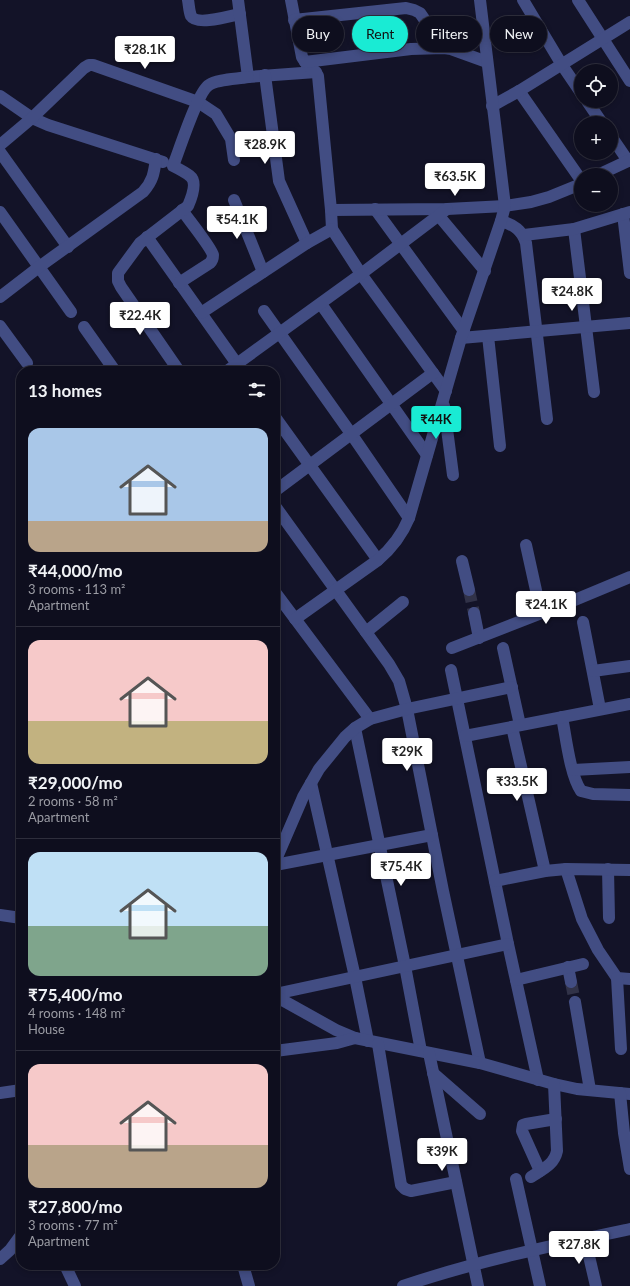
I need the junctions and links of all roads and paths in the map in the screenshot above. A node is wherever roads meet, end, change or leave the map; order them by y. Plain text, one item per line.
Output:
1 (188, 0) edge
2 (238, 0) edge
3 (291, 0) edge
4 (480, 0) edge
5 (523, 0) edge
6 (578, 0) edge
7 (240, 14) junction
8 (293, 16) edge
9 (331, 16) edge
10 (422, 16) edge
11 (630, 22) edge
12 (603, 40) junction
13 (416, 48) edge
14 (301, 52) edge
15 (459, 52) edge
16 (305, 62) junction
17 (487, 62) junction
18 (562, 65) junction
19 (316, 72) junction
20 (265, 75) junction
21 (248, 77) junction
22 (630, 81) edge
23 (574, 83) edge
24 (519, 91) junction
25 (0, 96) edge
26 (198, 102) junction
27 (492, 106) junction
28 (32, 118) junction
29 (0, 145) edge
30 (618, 145) edge
31 (0, 152) edge
32 (156, 159) junction
33 (234, 160) dead end
34 (629, 160) edge
35 (173, 166) junction
36 (612, 168) edge
37 (574, 170) edge
38 (574, 187) edge
39 (234, 200) dead end
40 (505, 206) junction
41 (375, 209) junction
42 (182, 210) junction
43 (332, 210) junction
44 (0, 212) edge
45 (443, 212) junction
46 (626, 213) edge
47 (501, 221) junction
48 (332, 229) junction
49 (574, 229) junction
50 (524, 235) junction
51 (147, 237) junction
52 (308, 243) junction
53 (400, 245) junction
54 (68, 246) junction
55 (39, 267) junction
56 (485, 271) junction
57 (263, 272) junction
58 (630, 273) edge
59 (361, 274) junction
60 (179, 283) junction
61 (0, 297) edge
62 (321, 304) junction
63 (264, 311) dead end
64 (70, 312) dead end
65 (201, 313) junction
66 (630, 323) edge
67 (0, 326) edge
68 (84, 327) dead end
69 (586, 327) junction
70 (536, 332) junction
71 (279, 333) junction
72 (463, 334) junction
73 (488, 336) junction
74 (27, 363) dead end
75 (111, 366) edge
76 (176, 366) edge
77 (234, 366) edge
78 (240, 366) edge
79 (433, 373) junction
80 (594, 392) dead end
81 (444, 396) junction
82 (391, 405) junction
83 (547, 419) dead end
84 (280, 424) edge
85 (352, 435) junction
86 (500, 446) dead end
87 (427, 455) junction
88 (310, 465) junction
89 (454, 475) dead end
90 (280, 487) edge
91 (280, 513) edge
92 (409, 518) junction
93 (526, 545) dead end
94 (378, 560) junction
95 (462, 561) dead end
96 (630, 577) edge
97 (468, 590) tunnel mouth
98 (336, 591) junction
99 (280, 599) edge
100 (403, 602) dead end
101 (474, 613) tunnel mouth
102 (541, 614) junction
103 (295, 619) junction
104 (583, 622) dead end
105 (366, 632) junction
106 (479, 638) junction
107 (452, 648) dead end
108 (503, 648) dead end
109 (630, 666) edge
110 (451, 670) dead end
111 (593, 671) junction
112 (512, 687) junction
113 (457, 700) junction
114 (630, 704) edge
115 (600, 709) junction
116 (407, 710) junction
117 (562, 717) junction
118 (370, 719) junction
119 (516, 726) junction
120 (355, 728) junction
121 (465, 736) junction
122 (630, 767) edge
123 (573, 770) junction
124 (311, 783) junction
125 (630, 795) edge
126 (432, 835) junction
127 (380, 846) junction
128 (280, 851) edge
129 (328, 856) junction
130 (280, 860) edge
131 (566, 869) junction
132 (608, 869) junction
133 (630, 870) edge
134 (545, 871) junction
135 (495, 881) junction
136 (0, 915) edge
137 (609, 918) dead end
138 (16, 920) edge
139 (508, 944) junction
140 (457, 955) junction
141 (583, 964) dead end
142 (405, 966) junction
143 (568, 967) junction
144 (355, 977) junction
145 (617, 978) junction
146 (630, 979) edge
147 (516, 980) junction
148 (571, 982) tunnel mouth
149 (280, 994) edge
150 (280, 998) edge
151 (574, 1002) tunnel mouth
152 (355, 1038) junction
153 (373, 1043) junction
154 (621, 1049) dead end
155 (280, 1050) edge
156 (425, 1052) junction
157 (480, 1063) junction
158 (433, 1073) junction
159 (538, 1080) junction
160 (554, 1084) junction
161 (590, 1090) junction
162 (16, 1091) edge
163 (0, 1093) edge
164 (625, 1093) edge
165 (480, 1114) dead end
166 (556, 1119) junction
167 (630, 1169) edge
168 (516, 1179) dead end
169 (456, 1182) junction
170 (630, 1229) edge
171 (585, 1239) junction
172 (16, 1242) edge
173 (532, 1251) junction
174 (0, 1259) edge
175 (473, 1265) junction
176 (67, 1270) edge
177 (244, 1270) edge
178 (75, 1286) edge
179 (249, 1286) edge
180 (403, 1286) edge
181 (478, 1286) edge
182 (540, 1286) edge
183 (596, 1286) edge

1 - 7 street
2 - 7 street
3 - 8 street
4 - 17 street
5 - 18 street
6 - 12 street
7 - 21 street
9 - 10 street
11 - 12 street
12 - 18 street
12 - 22 street
13 - 16 street
14 - 16 street
15 - 17 street
16 - 19 street
17 - 27 street
18 - 23 street
18 - 24 street
19 - 20 street
19 - 43 street
20 - 21 street
20 - 52 street
21 - 26 street
24 - 27 street
24 - 37 street
25 - 28 street
26 - 28 street
26 - 33 street
26 - 35 street
27 - 40 street
28 - 29 street
28 - 32 street
30 - 34 street
31 - 54 street
32 - 35 street
32 - 54 street
34 - 36 street
35 - 42 street
38 - 40 street
39 - 57 street
40 - 45 street
40 - 47 street
41 - 43 street
41 - 45 street
41 - 53 street
42 - 51 street
42 - 60 street
43 - 48 street
44 - 55 street
45 - 53 street
45 - 56 street
46 - 49 street
46 - 58 street
47 - 50 street
47 - 56 street
48 - 52 street
48 - 59 street
49 - 50 street
49 - 69 street
50 - 70 street
51 - 60 street
51 - 76 street
52 - 57 street
53 - 59 street
53 - 72 street
54 - 55 street
55 - 61 street
55 - 64 street
56 - 72 street
57 - 65 street
59 - 62 street
59 - 79 street
60 - 65 street
62 - 71 street
62 - 82 street
63 - 71 street
65 - 77 street
66 - 69 street
67 - 74 street
68 - 75 street
69 - 70 street
69 - 80 street
70 - 73 street
70 - 83 street
71 - 78 street
71 - 85 street
72 - 73 street
72 - 81 street
73 - 86 street
79 - 81 street
79 - 82 street
81 - 87 street
81 - 89 street
82 - 85 street
82 - 87 street
84 - 88 street
85 - 88 street
85 - 92 street
87 - 92 street
88 - 90 street
88 - 94 street
91 - 98 street
92 - 94 street
93 - 102 street
94 - 98 street
95 - 97 street
96 - 102 street
98 - 103 street
98 - 105 street
99 - 103 street
100 - 105 street
101 - 106 street
102 - 106 street
103 - 118 street
104 - 111 street
105 - 116 street
106 - 107 street
108 - 112 street
109 - 111 street
110 - 113 street
111 - 115 street
112 - 113 street
112 - 119 street
113 - 116 street
113 - 121 street
114 - 115 street
115 - 117 street
116 - 118 street
116 - 126 street
117 - 119 street
117 - 123 street
118 - 120 street
119 - 121 street
119 - 134 street
120 - 124 street
120 - 127 street
121 - 135 street
122 - 123 street
123 - 125 street
124 - 128 street
124 - 129 street
126 - 127 street
126 - 140 street
127 - 129 street
127 - 142 street
129 - 130 street
129 - 144 street
131 - 132 street
131 - 134 street
131 - 145 street
132 - 133 street
132 - 137 street
134 - 135 street
135 - 139 street
136 - 138 street
139 - 140 street
139 - 147 street
140 - 142 street
140 - 157 street
141 - 143 street
142 - 144 street
142 - 156 street
143 - 147 street
143 - 148 street
144 - 149 street
144 - 153 street
145 - 146 street
145 - 154 street
147 - 159 street
150 - 152 street
151 - 161 street
152 - 153 street
152 - 155 street
153 - 156 street
153 - 169 street
156 - 157 street
156 - 158 street
157 - 159 street
158 - 165 street
158 - 169 street
159 - 160 street
160 - 161 street
160 - 166 street
161 - 164 street
162 - 163 street
164 - 167 street
166 - 166 street
168 - 173 street
169 - 175 street
170 - 171 street
171 - 173 street
171 - 183 street
172 - 174 street
173 - 175 street
173 - 182 street
175 - 180 street
175 - 181 street
176 - 178 street
177 - 179 street

